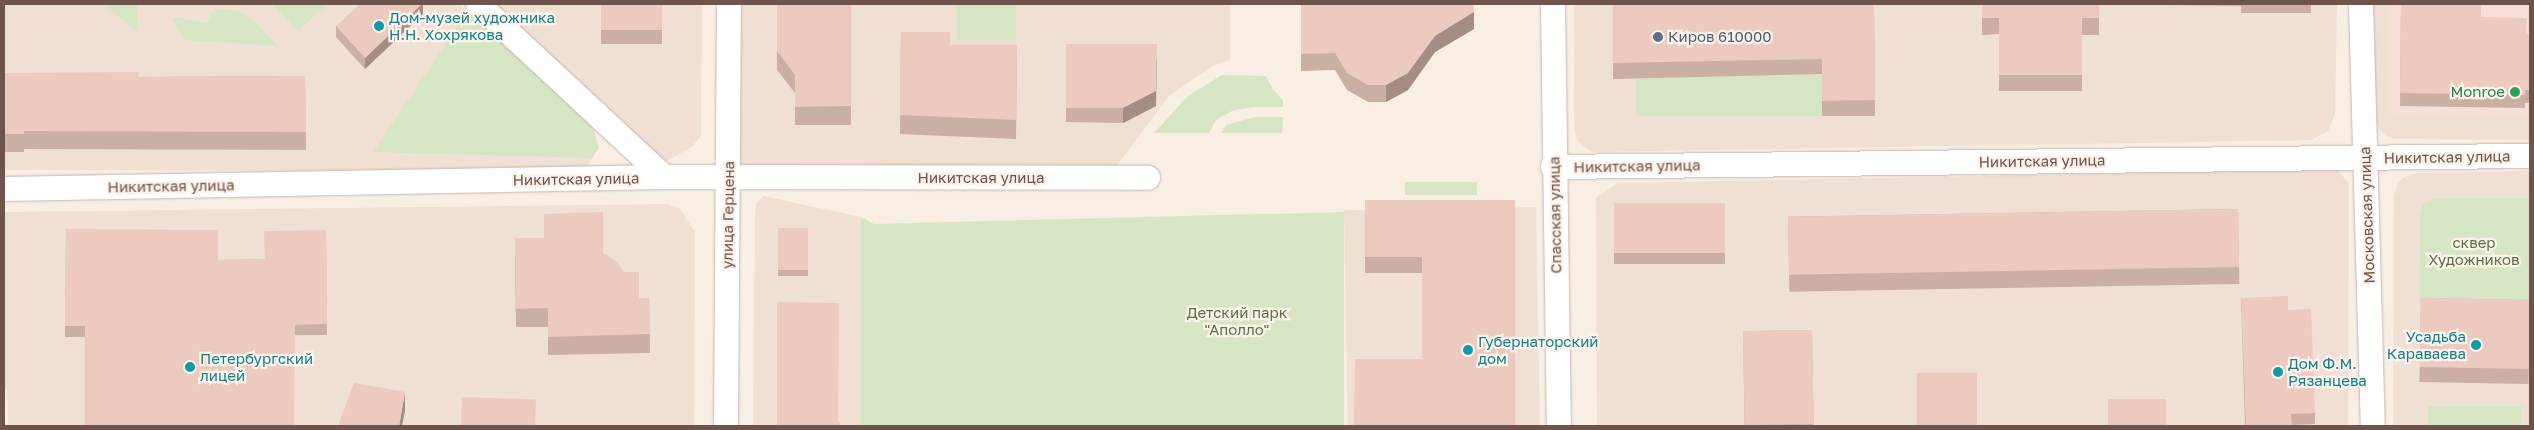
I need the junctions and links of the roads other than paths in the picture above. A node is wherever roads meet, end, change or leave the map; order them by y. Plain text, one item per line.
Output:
1 (478, 4) edge
2 (729, 4) edge
3 (1552, 4) edge
4 (2360, 4) edge
5 (2530, 156) edge
6 (2365, 158) junction
7 (1553, 167) junction
8 (664, 177) junction
9 (729, 178) junction
10 (1148, 178) dead end
11 (4, 189) edge
12 (726, 426) edge
13 (1559, 426) edge
14 (2374, 426) edge

1 - 8 street
2 - 9 street, улица Герцена
3 - 7 street, Спасская улица
4 - 6 street, Московская улица
5 - 6 street, Никитская улица
6 - 7 street, Никитская улица
6 - 14 street, Московская улица
7 - 13 street, Спасская улица
8 - 9 street, Никитская улица
8 - 11 street, Никитская улица
9 - 10 street, Никитская улица
9 - 12 street, улица Герцена

